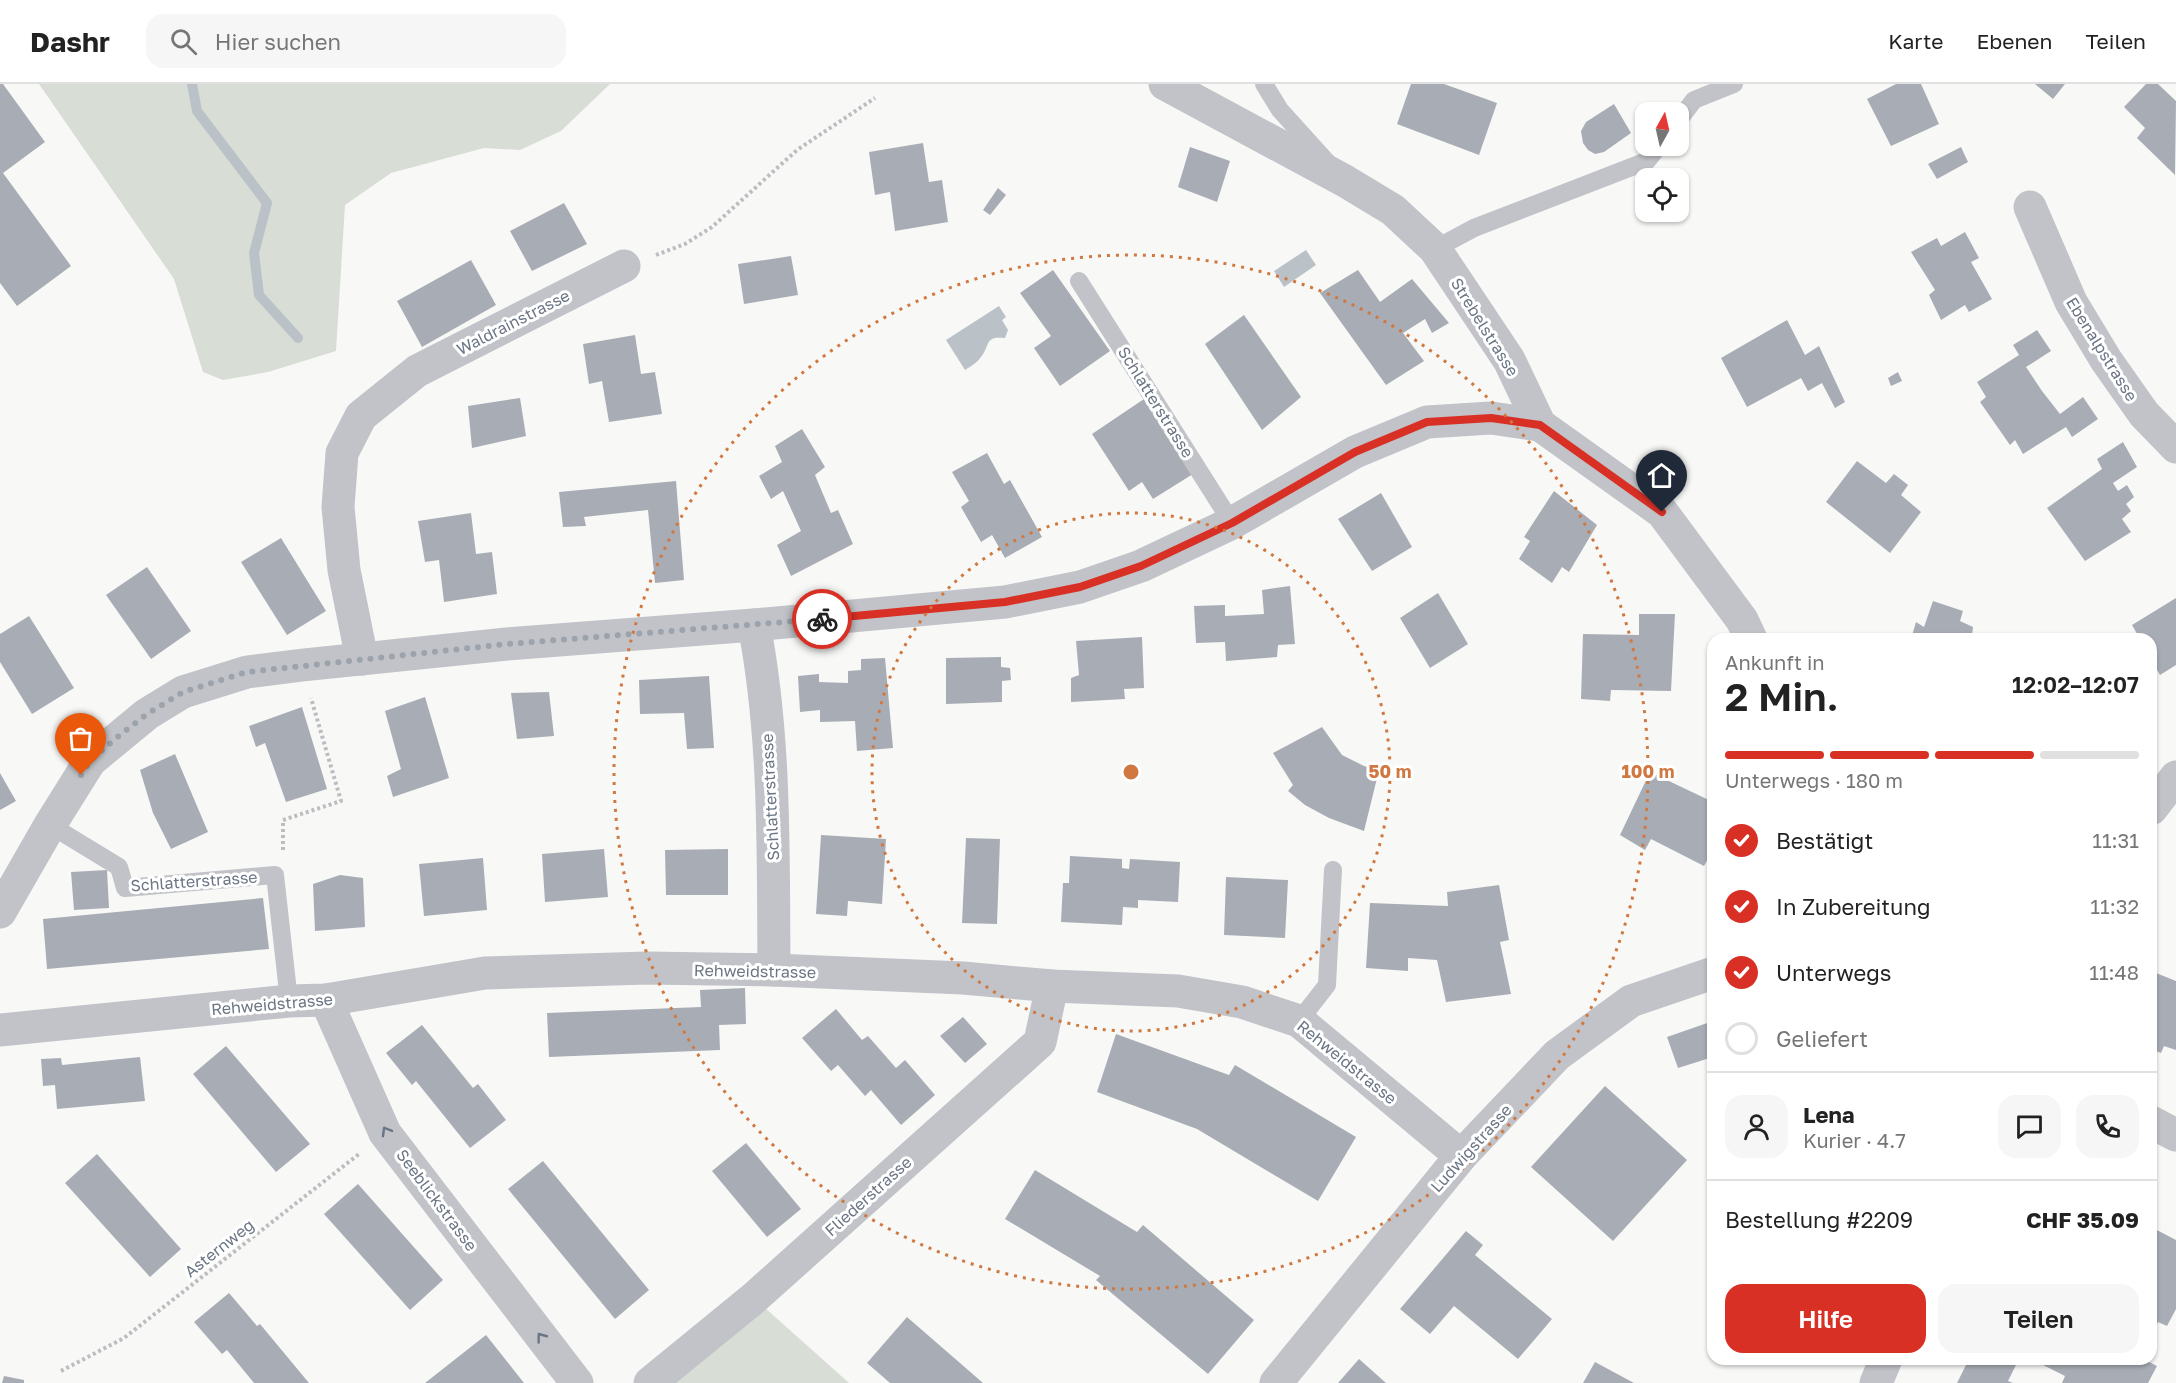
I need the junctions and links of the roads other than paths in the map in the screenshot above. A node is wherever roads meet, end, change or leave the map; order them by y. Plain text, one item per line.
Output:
1 (1165, 84) edge
2 (1264, 84) edge
3 (1734, 84) edge
4 (1689, 107) edge
5 (1651, 156) edge
6 (1345, 181) junction
7 (2030, 207) dead end
8 (1435, 249) junction
9 (624, 266) road end
10 (1079, 281) dead end
11 (1540, 425) junction
12 (2176, 447) edge
13 (1232, 523) junction
14 (754, 626) junction
15 (1748, 633) edge
16 (362, 659) junction
17 (2176, 777) edge
18 (2157, 801) edge
19 (50, 825) junction
20 (1333, 870) dead end
21 (0, 912) edge
22 (774, 970) junction
23 (1707, 976) edge
24 (1052, 986) junction
25 (326, 1000) junction
26 (289, 1001) junction
27 (1299, 1021) junction
28 (0, 1030) edge
29 (2157, 1125) edge
30 (2176, 1135) edge
31 (1461, 1156) junction
32 (1884, 1365) edge
33 (577, 1383) edge
34 (650, 1383) edge
35 (1276, 1383) edge
36 (1876, 1383) edge

1 - 6 street, Strebelstrasse
2 - 6 lane, Strebelstrasse
3 - 4 lane
5 - 8 lane
6 - 8 street, Strebelstrasse
7 - 12 street, Ebenalpstrasse
8 - 11 street, Strebelstrasse
9 - 16 street, Waldrainstrasse
10 - 13 lane, Schlatterstrasse
11 - 13 street
11 - 15 street, Strebelstrasse
13 - 14 street
14 - 16 street
14 - 22 street, Schlatterstrasse
16 - 19 street
17 - 18 street
19 - 21 street
19 - 26 lane, Schlatterstrasse
20 - 27 lane
22 - 24 street, Rehweidstrasse
22 - 25 street, Rehweidstrasse
23 - 31 street, Ludwigstrasse
24 - 27 street, Rehweidstrasse
24 - 34 street, Fliederstrasse
25 - 26 street, Rehweidstrasse
33 -> 25 street, Seeblickstrasse
26 - 28 street, Rehweidstrasse
27 - 31 street, Rehweidstrasse
29 - 30 street
31 - 35 street, Ludwigstrasse
32 - 36 street

